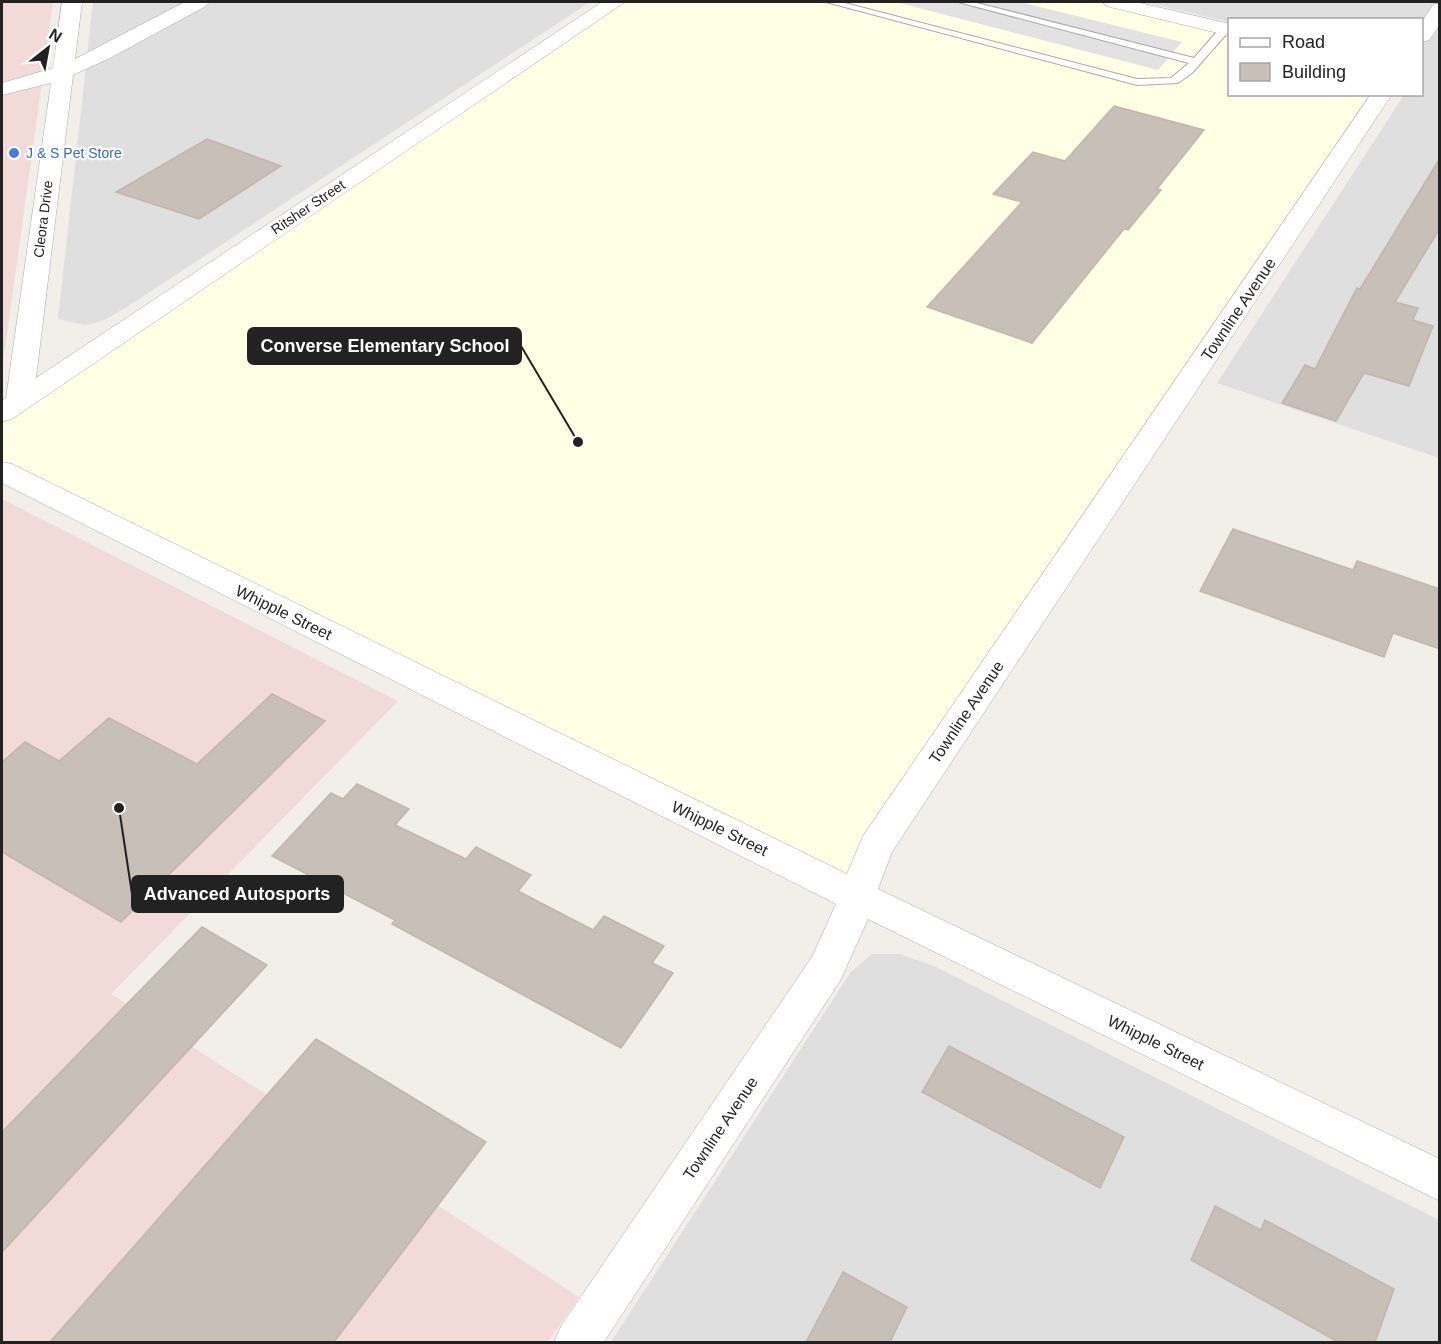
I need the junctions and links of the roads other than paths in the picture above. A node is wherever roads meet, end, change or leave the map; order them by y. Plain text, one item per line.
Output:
1 (72, 2) edge
2 (199, 2) edge
3 (615, 2) edge
4 (831, 2) edge
5 (963, 2) edge
6 (1113, 2) edge
7 (1440, 9) edge
8 (1227, 30) edge
9 (1423, 34) edge
10 (1196, 62) junction
11 (64, 72) junction
12 (2, 89) edge
13 (1381, 96) edge
14 (10, 407) edge
15 (2, 471) edge
16 (856, 896) junction
17 (1440, 1181) edge
18 (577, 1342) edge

1 - 11 street, Cleora Drive
2 - 11 street
3 - 14 street, Ritsher Street
4 - 10 lane
5 - 10 lane
6 - 8 street
7 - 9 street
8 - 10 lane
11 - 12 street
11 - 14 street, Cleora Drive
13 - 16 street, Townline Avenue
15 - 16 street, Whipple Street
16 - 17 street, Whipple Street
16 - 18 street, Townline Avenue

